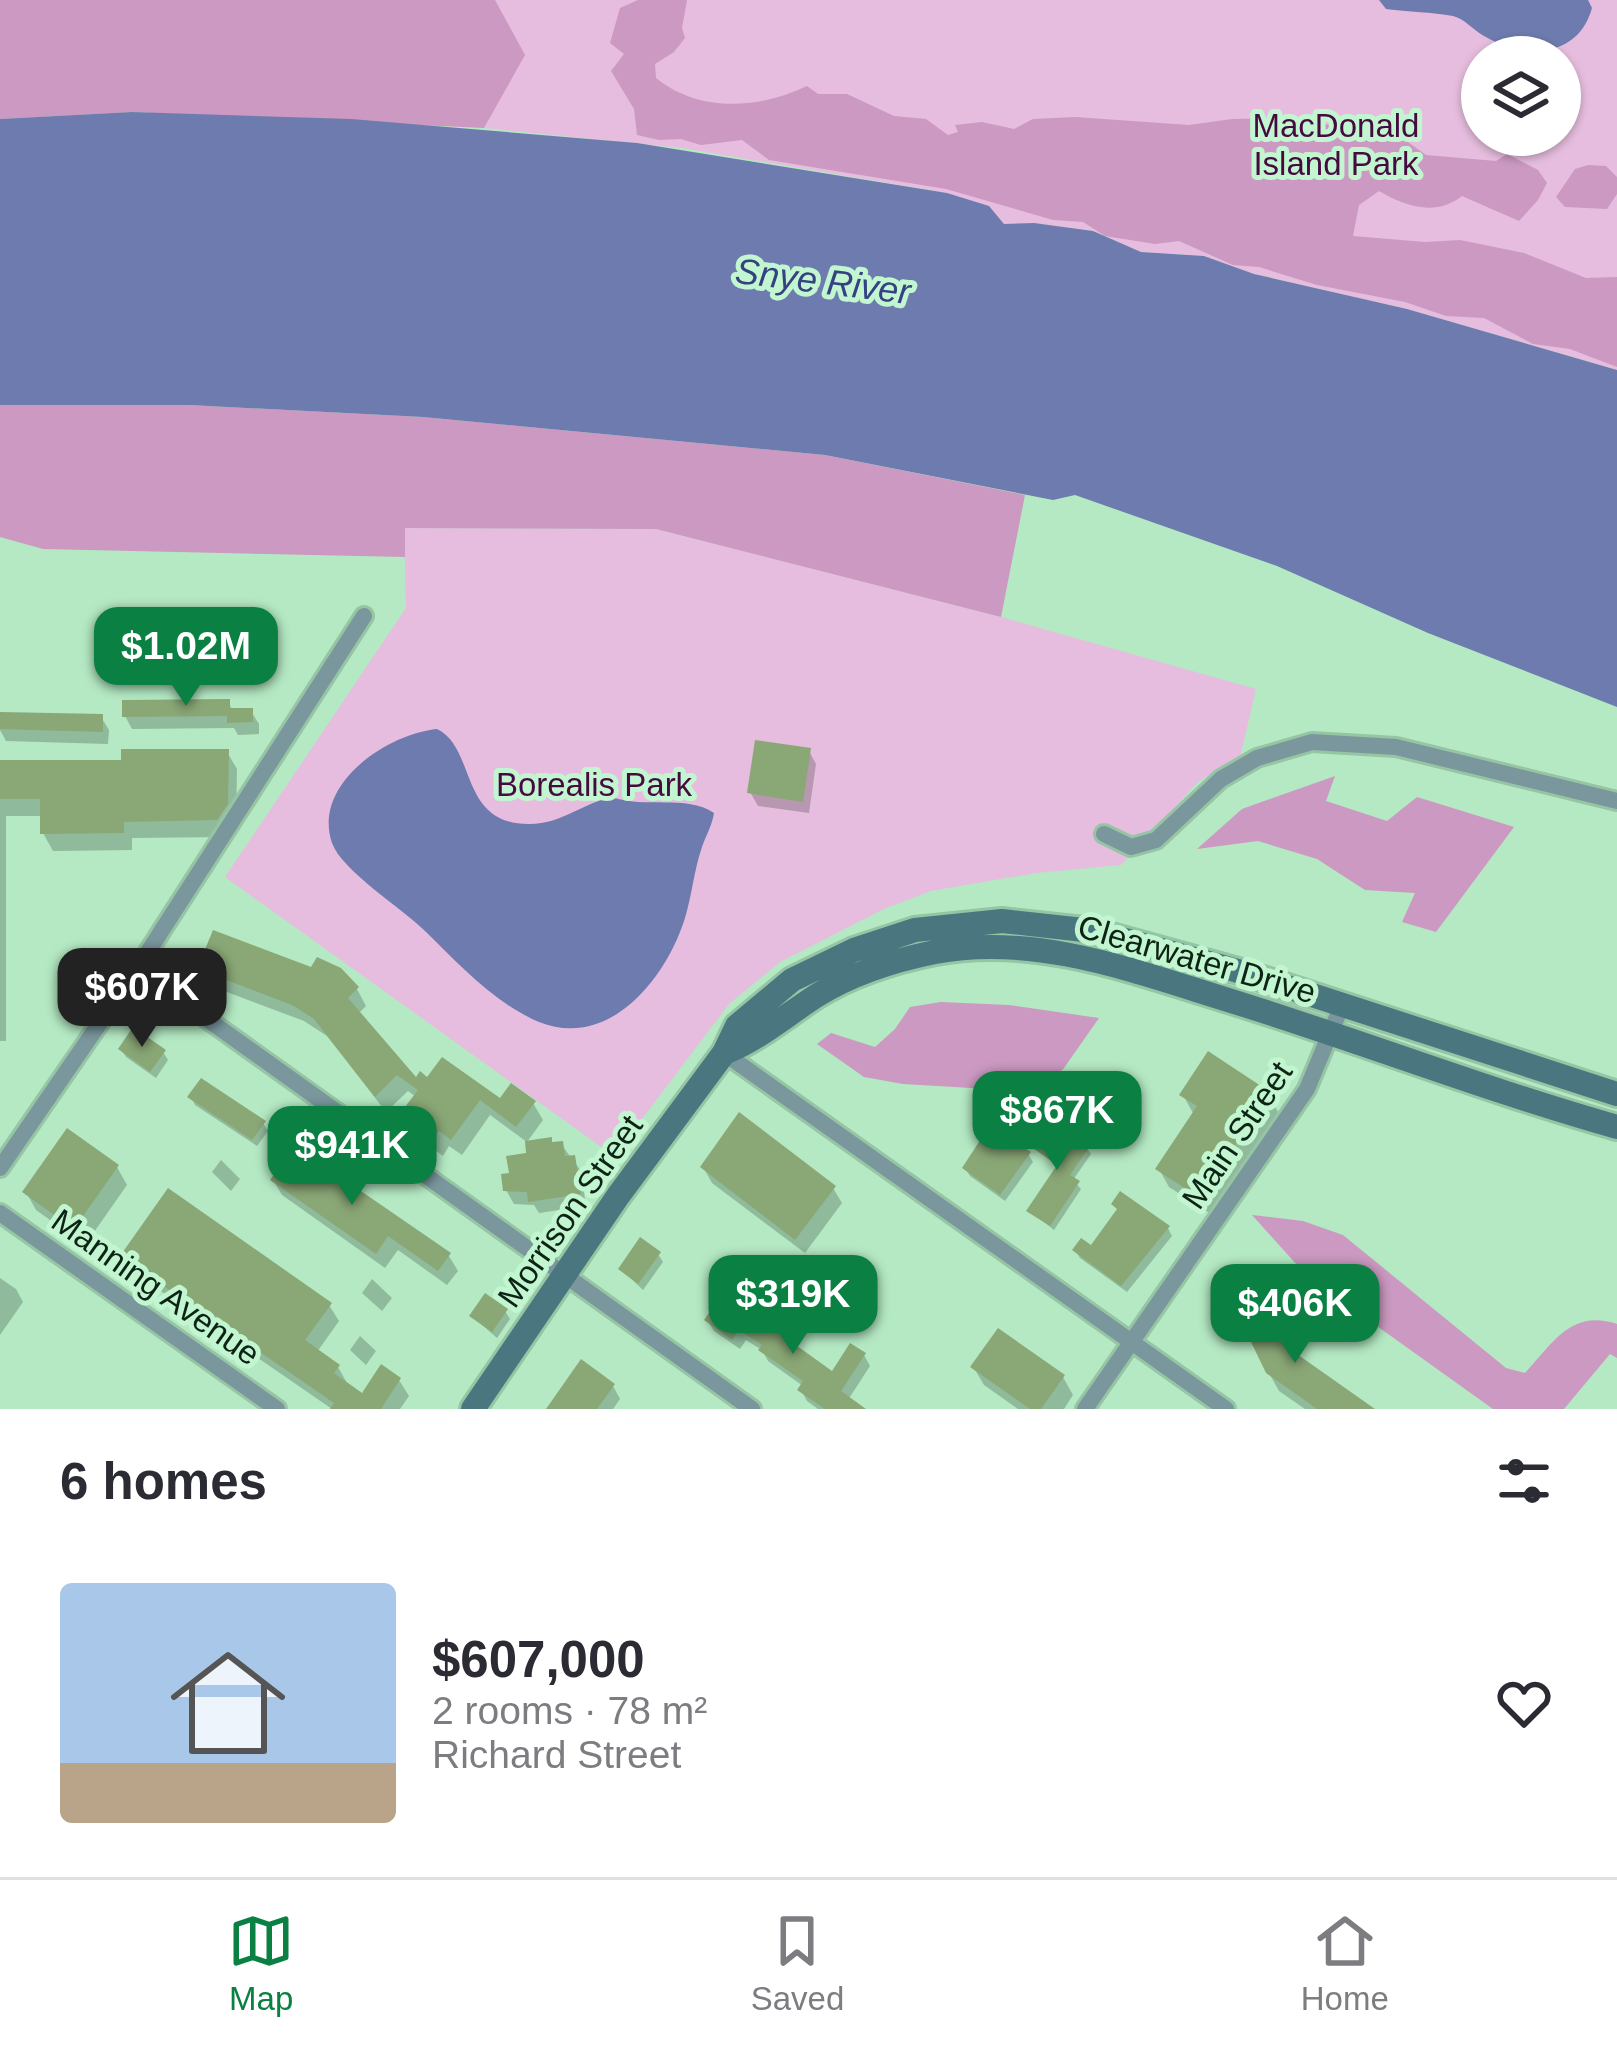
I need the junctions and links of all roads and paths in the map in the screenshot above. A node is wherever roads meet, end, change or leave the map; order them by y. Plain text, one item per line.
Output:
1 (364, 616) dead end
2 (1617, 801) edge
3 (1104, 834) dead end
4 (137, 969) junction
5 (1342, 1005) junction
6 (1333, 1033) junction
7 (724, 1053) junction
8 (1617, 1094) edge
9 (1617, 1127) edge
10 (0, 1168) edge
11 (0, 1213) edge
12 (563, 1276) junction
13 (1132, 1341) junction
14 (278, 1409) edge
15 (473, 1409) edge
16 (752, 1409) edge
17 (1085, 1409) edge
18 (1226, 1409) edge

1 - 4 street
2 - 3 street
4 - 10 street
4 - 12 street
5 - 6 street, Main Street
5 - 7 main road, Clearwater Drive
5 - 8 main road, Clearwater Drive
6 - 7 main road, Clearwater Drive
6 - 9 main road, Clearwater Drive
6 - 13 street, Main Street
7 - 12 main road, Morrison Street
7 - 13 street
11 - 14 street, Manning Avenue
12 - 15 main road, Morrison Street
12 - 16 street
13 - 17 street, Main Street
13 - 18 street

